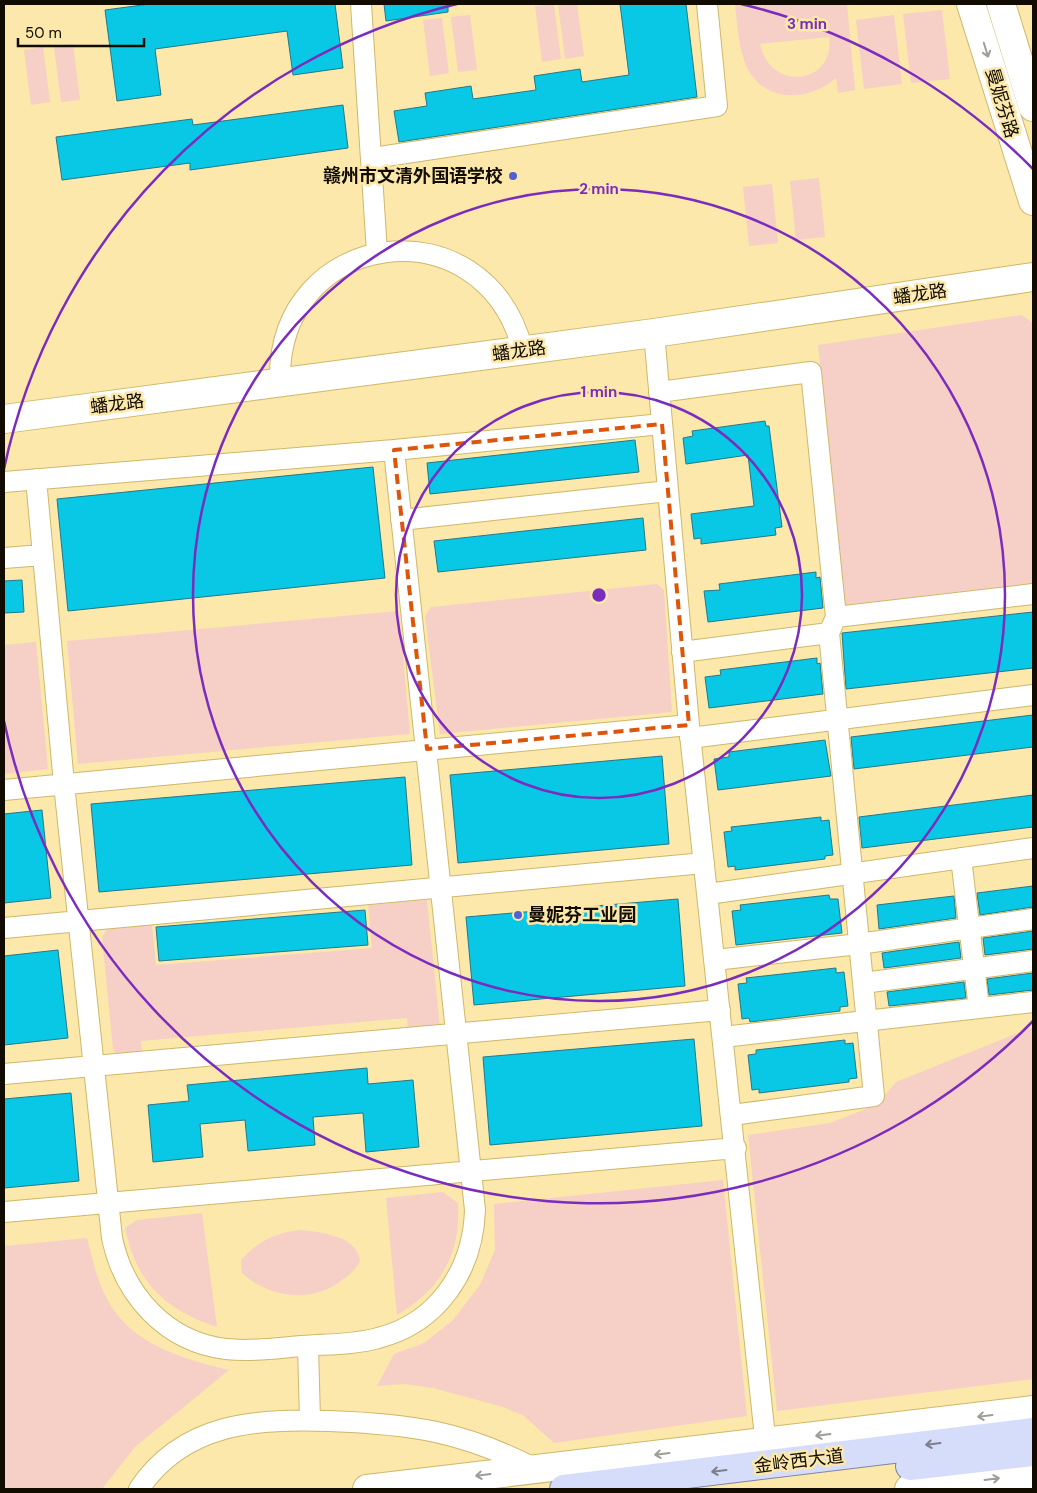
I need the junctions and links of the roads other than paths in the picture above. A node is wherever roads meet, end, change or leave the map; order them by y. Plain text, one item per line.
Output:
1 (361, 4) edge
2 (707, 4) edge
3 (971, 4) edge
4 (1001, 4) edge
5 (1033, 107) edge
6 (373, 158) junction
7 (1033, 202) edge
8 (377, 253) junction
9 (1033, 277) edge
10 (654, 333) junction
11 (523, 351) junction
12 (280, 383) junction
13 (659, 392) junction
14 (4, 419) edge
15 (662, 424) junction
16 (394, 450) junction
17 (36, 479) junction
18 (4, 482) edge
19 (668, 491) junction
20 (402, 520) junction
21 (43, 555) junction
22 (4, 558) edge
23 (1033, 594) edge
24 (833, 625) junction
25 (682, 652) junction
26 (1033, 695) edge
27 (837, 719) junction
28 (690, 731) junction
29 (427, 750) junction
30 (64, 784) junction
31 (4, 790) edge
32 (1033, 848) edge
33 (961, 858) junction
34 (704, 863) junction
35 (852, 874) junction
36 (442, 887) junction
37 (708, 894) junction
38 (1033, 919) edge
39 (79, 921) junction
40 (4, 928) edge
41 (969, 928) junction
42 (859, 944) junction
43 (715, 960) junction
44 (1033, 961) edge
45 (974, 969) junction
46 (863, 983) junction
47 (1033, 1002) edge
48 (979, 1008) junction
49 (720, 1010) junction
50 (867, 1020) junction
51 (457, 1033) junction
52 (723, 1037) junction
53 (94, 1066) junction
54 (4, 1074) edge
55 (732, 1115) junction
56 (736, 1148) junction
57 (472, 1171) junction
58 (109, 1203) junction
59 (4, 1212) edge
60 (308, 1346) junction
61 (1033, 1410) edge
62 (310, 1420) junction
63 (1033, 1432) edge
64 (1033, 1452) edge
65 (767, 1454) junction
66 (536, 1469) junction
67 (1033, 1474) edge
68 (139, 1489) edge
69 (368, 1489) edge
70 (564, 1489) edge
71 (720, 1489) edge
72 (909, 1489) edge

1 - 6 street
2 - 6 street
3 -> 7 street, 曼妮芬路
4 - 5 street, 曼妮芬路
6 - 8 street
8 - 11 street
8 - 12 street
9 - 10 street, 蟠龙路
10 - 11 street, 蟠龙路
10 - 13 street
11 - 12 street, 蟠龙路
12 - 14 street, 蟠龙路
13 - 15 street
13 - 24 street
15 - 16 street
15 - 19 street
16 - 17 street
16 - 20 street
17 - 18 street
17 - 21 street
19 - 20 street
19 - 25 street
20 - 29 street
21 - 22 street
21 - 30 street
23 - 24 street
24 - 25 street
24 - 27 street
25 - 28 street
26 - 27 street
27 - 28 street
27 - 35 street
28 - 29 street
28 - 34 street
29 - 30 street
29 - 36 street
30 - 31 street
30 - 39 street
32 - 33 street
33 - 35 street
33 - 41 street
34 - 36 street
34 - 37 street
35 - 37 street
35 - 42 street
36 - 39 street
36 - 51 street
37 - 43 street
38 - 41 street
39 - 40 street
39 - 53 street
41 - 42 street
41 - 45 street
42 - 43 street
42 - 46 street
43 - 49 street
44 - 45 street
45 - 46 street
45 - 48 street
46 - 50 street
47 - 48 street
48 - 50 street
49 - 51 street
49 - 52 street
50 - 52 street
50 - 55 street
51 - 53 street
51 - 57 street
52 - 55 street
53 - 54 street
53 - 58 street
55 - 56 street
56 - 57 street
56 - 65 street
57 - 58 street
57 - 60 street
58 - 59 street
58 - 60 street
60 - 62 street
61 -> 65 street
62 - 66 street
62 - 68 street
63 -> 65 main road, 金岭西大道
64 - 71 main road, 金岭西大道
65 -> 66 street
65 -> 70 main road, 金岭西大道
66 -> 69 street
72 -> 67 street

